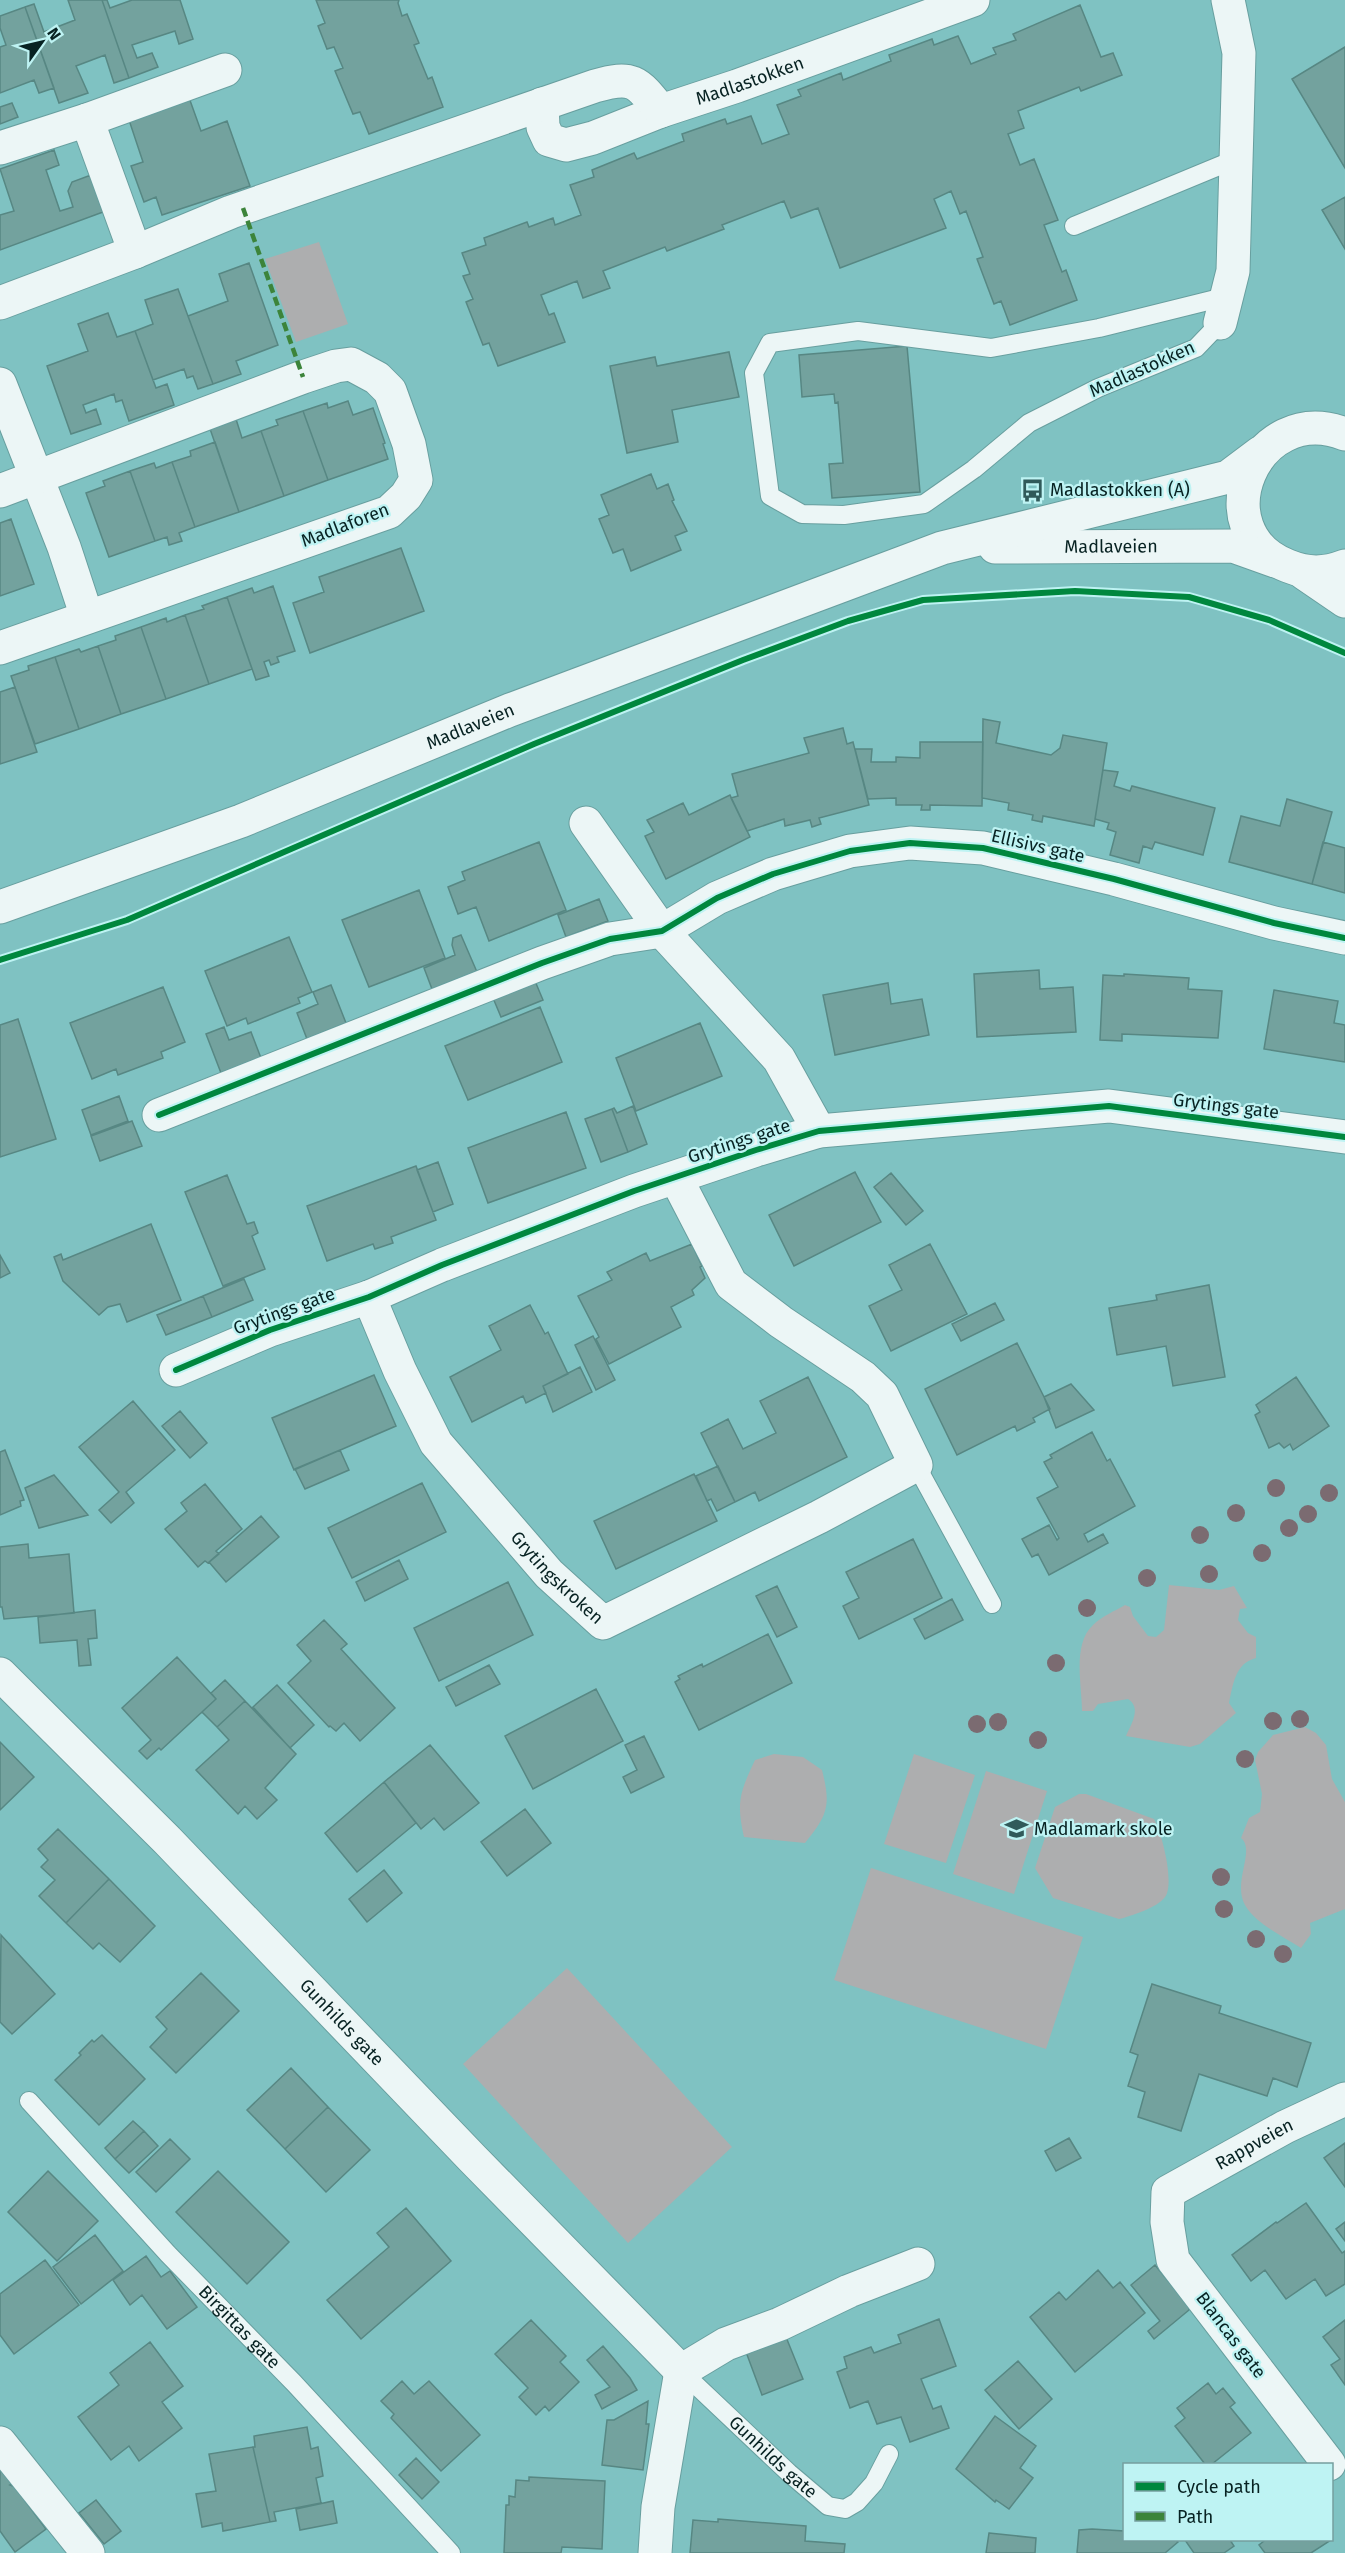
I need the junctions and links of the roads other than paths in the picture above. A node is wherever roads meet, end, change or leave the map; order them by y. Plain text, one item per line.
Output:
1 (973, 0) edge
2 (1228, 0) edge
3 (225, 70) dead end
4 (542, 104) junction
5 (661, 111) junction
6 (87, 120) junction
7 (0, 148) edge
8 (1236, 159) junction
9 (1074, 226) dead end
10 (135, 252) junction
11 (0, 303) edge
12 (1224, 310) junction
13 (0, 384) edge
14 (1336, 429) edge
15 (1260, 453) junction
16 (38, 477) junction
17 (0, 491) edge
18 (942, 548) junction
19 (1345, 566) edge
20 (1290, 567) junction
21 (1345, 601) edge
22 (87, 617) junction
23 (0, 648) edge
24 (586, 823) dead end
25 (0, 907) edge
26 (662, 931) junction
27 (1345, 938) edge
28 (159, 1115) dead end
29 (819, 1131) junction
30 (1345, 1137) edge
31 (676, 1178) junction
32 (369, 1297) junction
33 (176, 1370) dead end
34 (916, 1465) junction
35 (992, 1604) dead end
36 (0, 1674) edge
37 (1345, 2099) edge
38 (29, 2101) dead end
39 (1168, 2192) joint
40 (918, 2264) dead end
41 (681, 2371) junction
42 (0, 2443) edge
43 (889, 2454) dead end
44 (1328, 2463) edge
45 (1333, 2470) edge
46 (1345, 2485) edge
47 (88, 2553) edge
48 (451, 2553) edge
49 (655, 2553) edge

1 - 5 street, Madlastokken
2 - 8 street
3 - 6 street
4 - 5 street
4 - 5 street, Madlastokken
4 - 10 street
6 - 7 street
6 - 10 street
8 - 9 lane
8 - 12 street
10 - 11 street
12 - 12 lane, Madlastokken
13 - 16 street
14 - 15 street, Madlaveien
15 - 18 street, Madlaveien
15 - 20 street
16 - 17 street, Madlaforen
16 - 22 street
16 - 22 street, Madlaforen
18 - 20 street, Madlaveien
18 - 25 street, Madlaveien
19 - 20 street
20 - 21 street
22 - 23 street, Madlaforen
24 - 26 street, Grytings gate
26 - 27 street, Ellisivs gate
26 - 28 street
26 - 29 street, Grytings gate
29 - 30 street, Grytings gate
29 - 31 street, Grytings gate
31 - 32 street, Grytings gate
31 - 34 street
32 - 33 street, Grytings gate
32 - 34 street, Grytingskroken
34 - 35 lane
36 - 41 street, Gunhilds gate
37 - 39 street, Rappveien
38 - 48 lane, Birgittas gate
39 - 44 street, Blancas gate
40 - 41 street
41 - 43 lane, Gunhilds gate
41 - 49 street
42 - 47 street
45 - 46 street, Blancas gate

